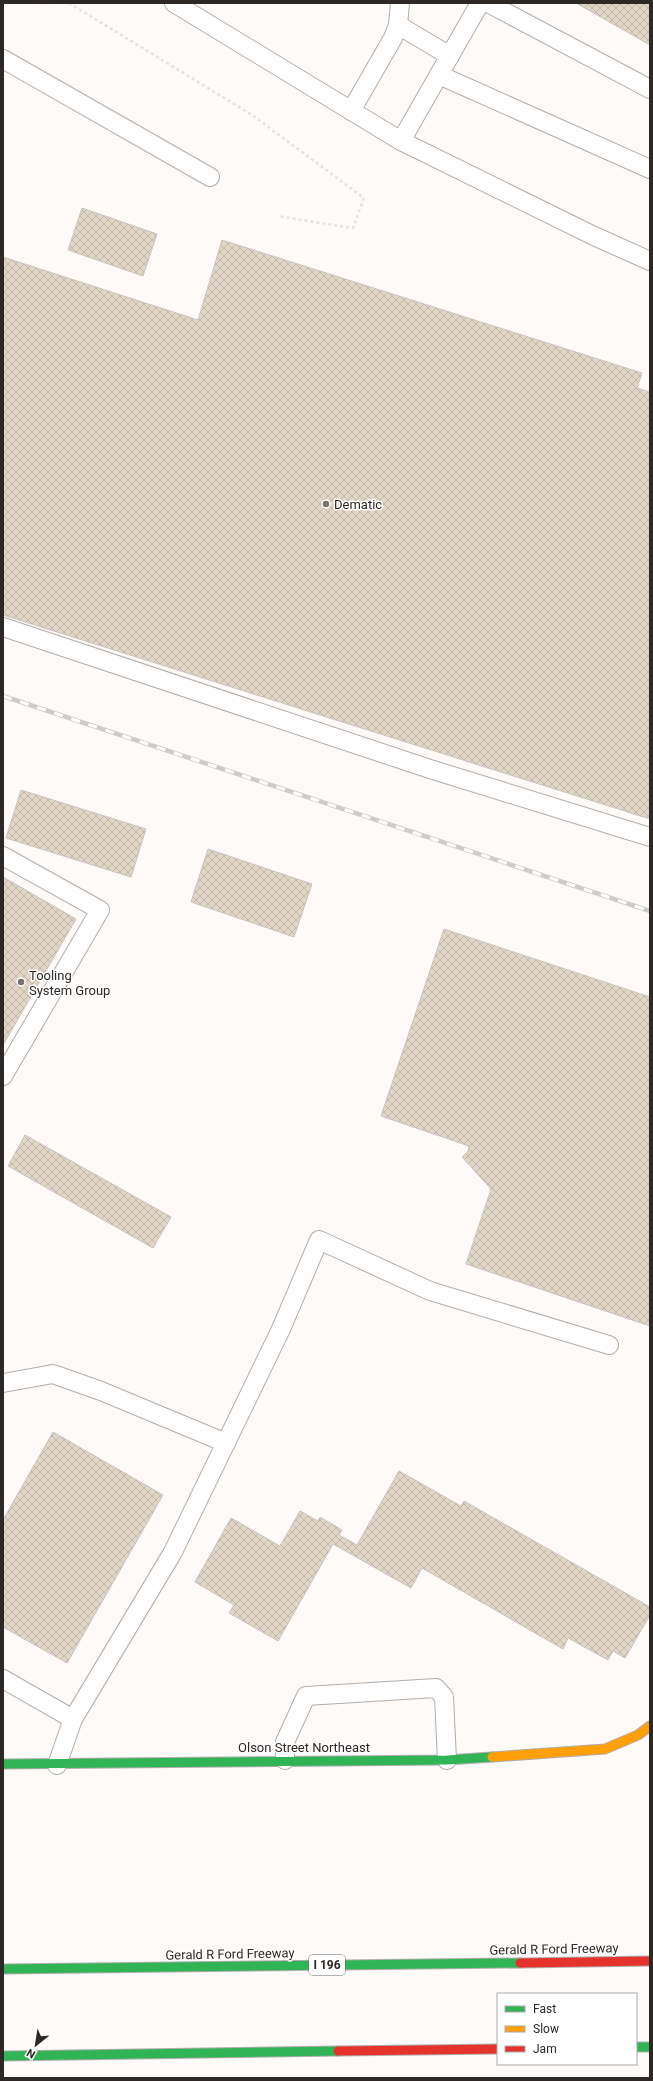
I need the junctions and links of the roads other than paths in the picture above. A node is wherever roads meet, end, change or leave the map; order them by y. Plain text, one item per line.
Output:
1 (174, 3) edge
2 (400, 3) edge
3 (480, 3) edge
4 (488, 3) edge
5 (398, 25) junction
6 (450, 56) junction
7 (3, 60) edge
8 (439, 75) junction
9 (650, 89) edge
10 (351, 112) junction
11 (401, 141) junction
12 (650, 169) edge
13 (210, 177) dead end
14 (650, 261) edge
15 (3, 627) edge
16 (650, 837) edge
17 (3, 856) edge
18 (3, 1076) edge
19 (609, 1345) dead end
20 (3, 1382) edge
21 (226, 1443) junction
22 (3, 1679) edge
23 (73, 1719) junction
24 (650, 1726) edge
25 (285, 1760) junction
26 (447, 1760) junction
27 (3, 1764) edge
28 (56, 1765) junction
29 (650, 1961) edge
30 (3, 1969) edge
31 (637, 2047) edge
32 (650, 2047) edge
33 (497, 2049) edge
34 (3, 2056) edge

1 - 10 lane
2 - 5 lane
3 - 6 lane
4 - 9 lane
5 - 6 lane
5 - 10 lane
6 - 8 lane
7 - 13 lane
8 - 11 lane
8 - 12 lane
10 - 11 lane
11 - 14 lane
15 - 16 lane
17 - 18 lane
19 - 21 lane
20 - 21 lane
21 - 23 lane
22 - 23 lane
23 - 28 lane
24 - 26 main road, Olson Street Northeast
25 - 26 main road, Olson Street Northeast
25 - 26 lane
25 - 28 main road, Olson Street Northeast
27 - 28 main road, Olson Street Northeast
29 - 30 main road, Gerald R Ford Freeway / I 196
31 - 32 main road
33 - 34 main road

